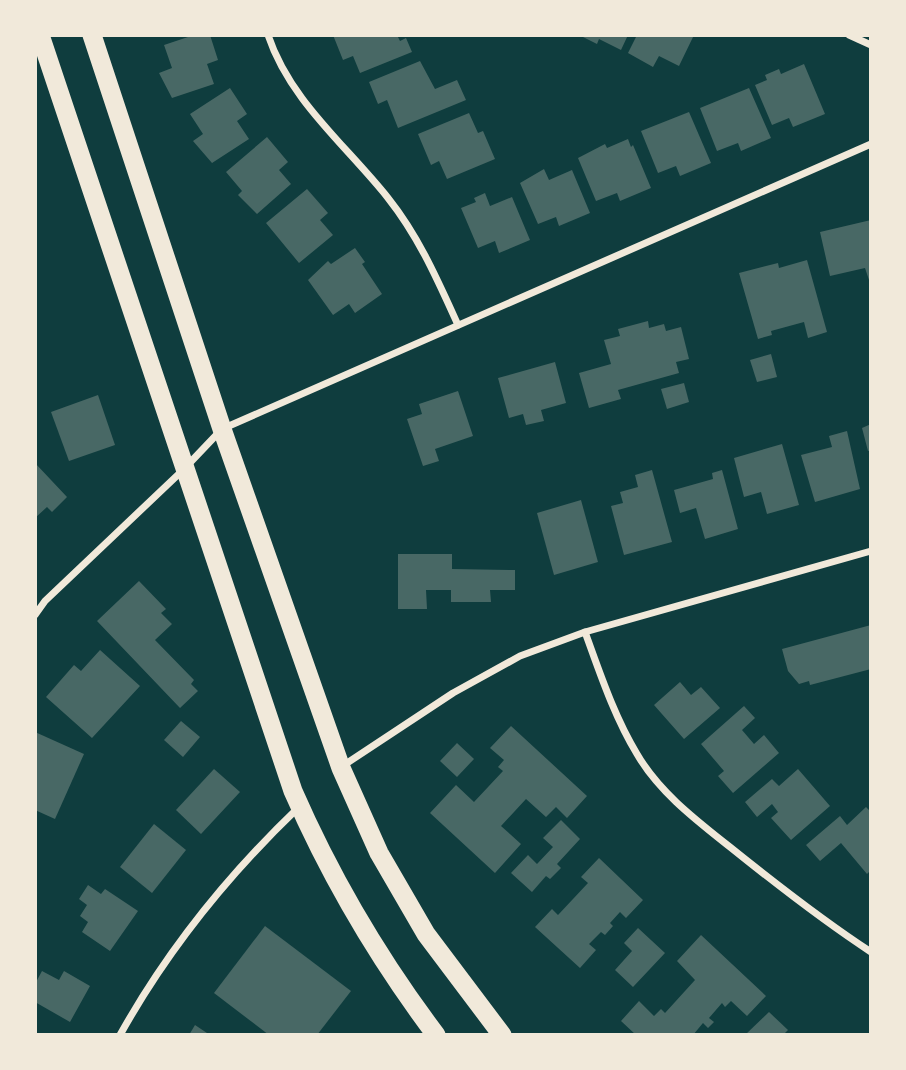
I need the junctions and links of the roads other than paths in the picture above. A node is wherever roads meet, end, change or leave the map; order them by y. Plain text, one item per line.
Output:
1 (40, 35) edge
2 (92, 35) edge
3 (268, 35) edge
4 (849, 35) edge
5 (871, 45) edge
6 (871, 144) edge
7 (458, 325) junction
8 (222, 429) junction
9 (183, 470) junction
10 (871, 551) edge
11 (35, 615) edge
12 (585, 632) junction
13 (341, 768) junction
14 (299, 806) junction
15 (871, 952) edge
16 (120, 1035) edge
17 (436, 1035) edge
18 (502, 1035) edge

1 - 9 highway
2 - 8 highway
3 - 7 street
4 - 5 street
6 - 7 street
7 - 8 street
8 - 9 street
8 - 13 highway
9 - 11 street
9 - 14 highway
10 - 12 street
12 - 13 street
12 - 15 street
13 - 18 highway
14 - 16 street
14 - 17 highway

